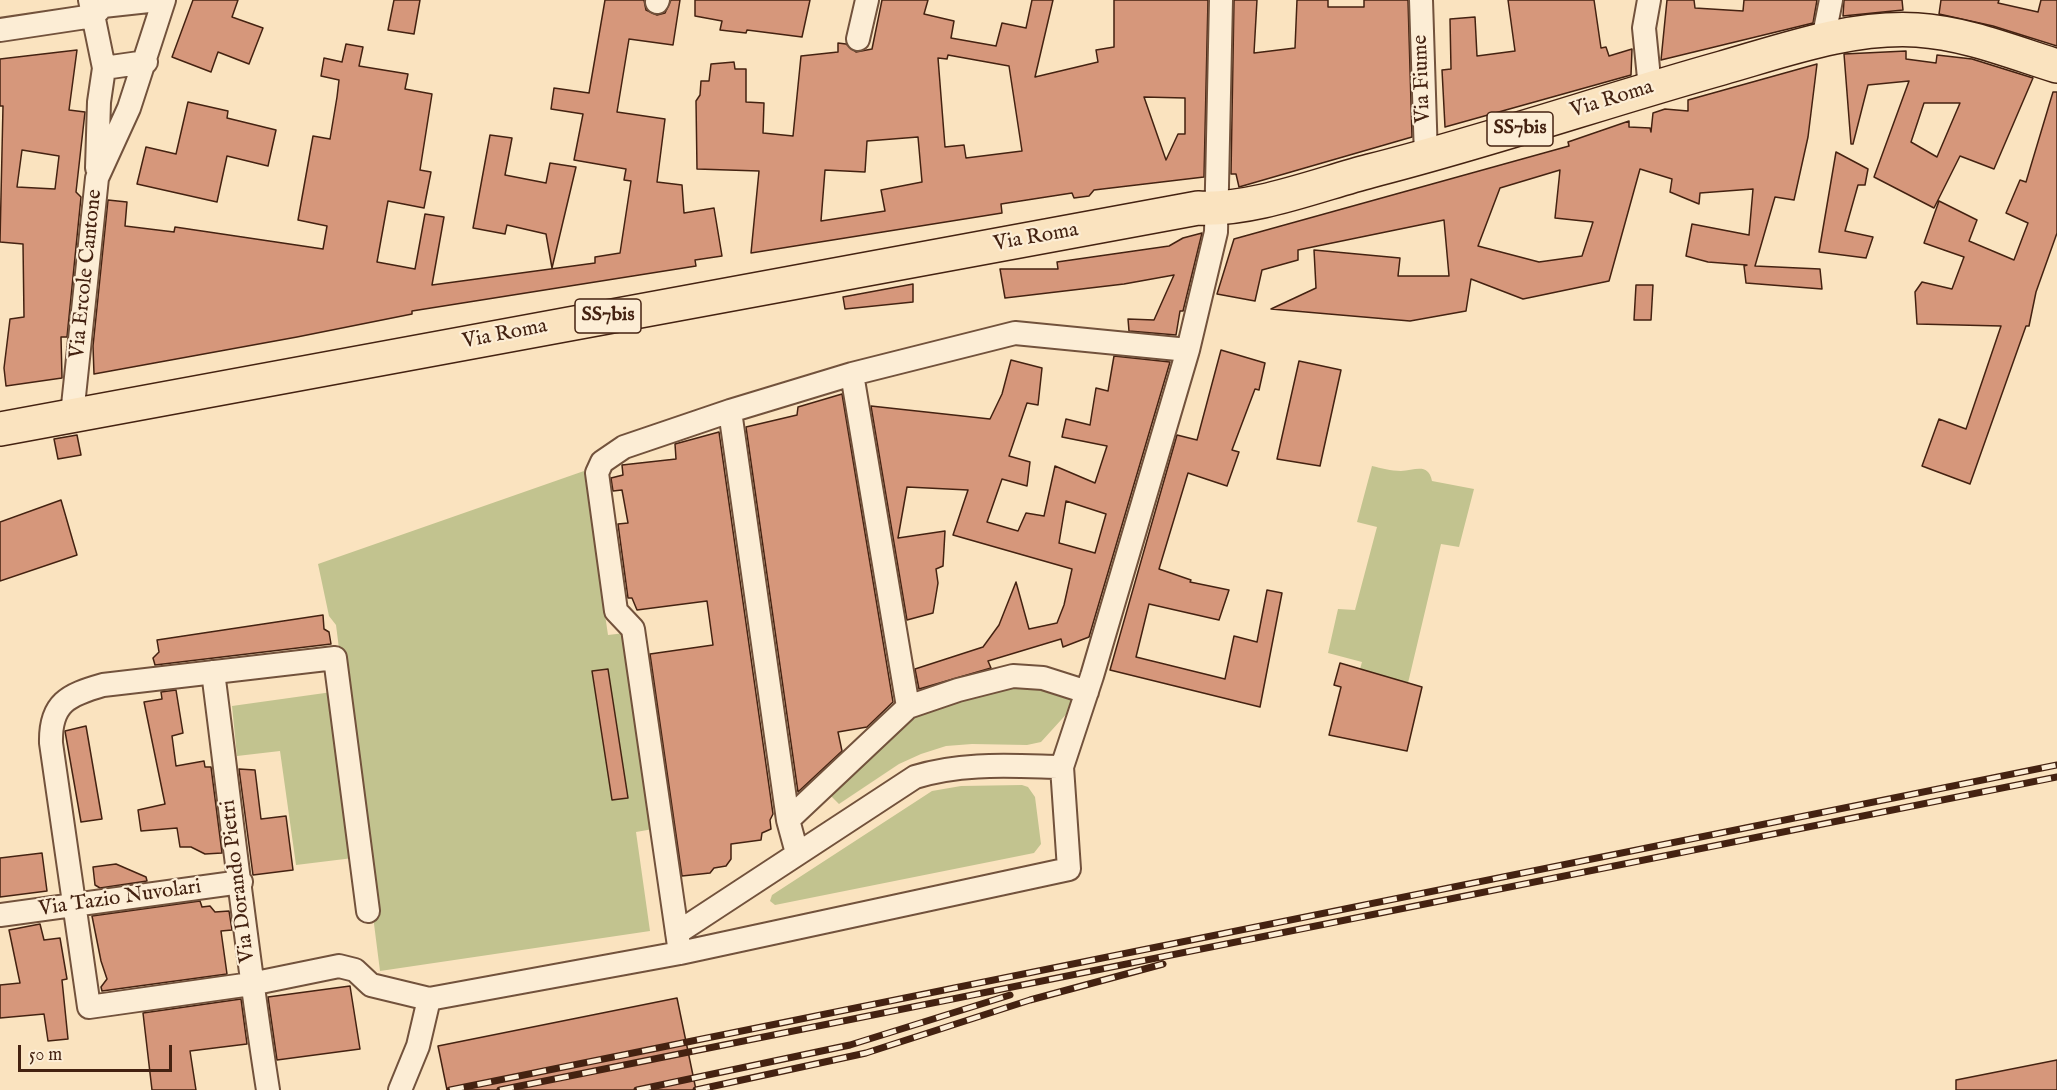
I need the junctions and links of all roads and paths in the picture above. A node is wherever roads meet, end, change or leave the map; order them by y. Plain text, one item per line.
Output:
1 (158, 0) edge
2 (164, 0) edge
3 (867, 0) edge
4 (1221, 0) edge
5 (1420, 0) edge
6 (1649, 0) edge
7 (1831, 0) edge
8 (91, 8) edge
9 (0, 30) edge
10 (858, 39) dead end
11 (1822, 40) junction
12 (146, 62) junction
13 (2057, 66) edge
14 (104, 68) junction
15 (1650, 88) junction
16 (1426, 157) junction
17 (97, 178) junction
18 (1216, 209) junction
19 (1188, 350) junction
20 (852, 374) junction
21 (730, 411) junction
22 (72, 415) junction
23 (0, 429) edge
24 (213, 672) junction
25 (1090, 684) junction
26 (908, 707) junction
27 (1062, 767) junction
28 (788, 820) junction
29 (796, 853) junction
30 (241, 882) junction
31 (75, 906) junction
32 (368, 911) dead end
33 (0, 915) edge
34 (678, 943) junction
35 (251, 984) junction
36 (429, 999) junction
37 (268, 1090) edge
38 (400, 1090) edge

1 - 8 street
2 - 12 street, Via Ercole Cantone
3 - 10 street
4 - 18 street
5 - 16 street, Via Fiume
6 - 15 street
7 - 11 street
8 - 9 street
8 - 14 street
11 - 13 main road, Via Roma / SS7bis
11 - 15 main road, Via Roma / SS7bis
12 - 14 street
12 - 17 street, Via Ercole Cantone
14 - 17 street
15 - 16 main road, Via Roma / SS7bis
16 - 18 main road, Via Roma / SS7bis
17 - 22 street, Via Ercole Cantone
18 - 19 street
18 - 22 main road, Via Roma / SS7bis
19 - 20 street
19 - 25 street
20 - 21 street
20 - 26 street
21 - 28 street
21 - 34 street
22 - 23 main road, Via Roma / SS7bis
24 - 30 street, Via Dorando Pietri
24 - 31 street
24 - 32 street
25 - 26 street
25 - 27 street
26 - 28 street
27 - 29 street
27 - 34 street
28 - 29 street
29 - 34 street
30 - 31 street, Via Tazio Nuvolari
30 - 35 street, Via Dorando Pietri
31 - 33 street, Via Tazio Nuvolari
31 - 35 street
34 - 36 street
35 - 36 street
35 - 37 street, Via Dorando Pietri
36 - 38 street

